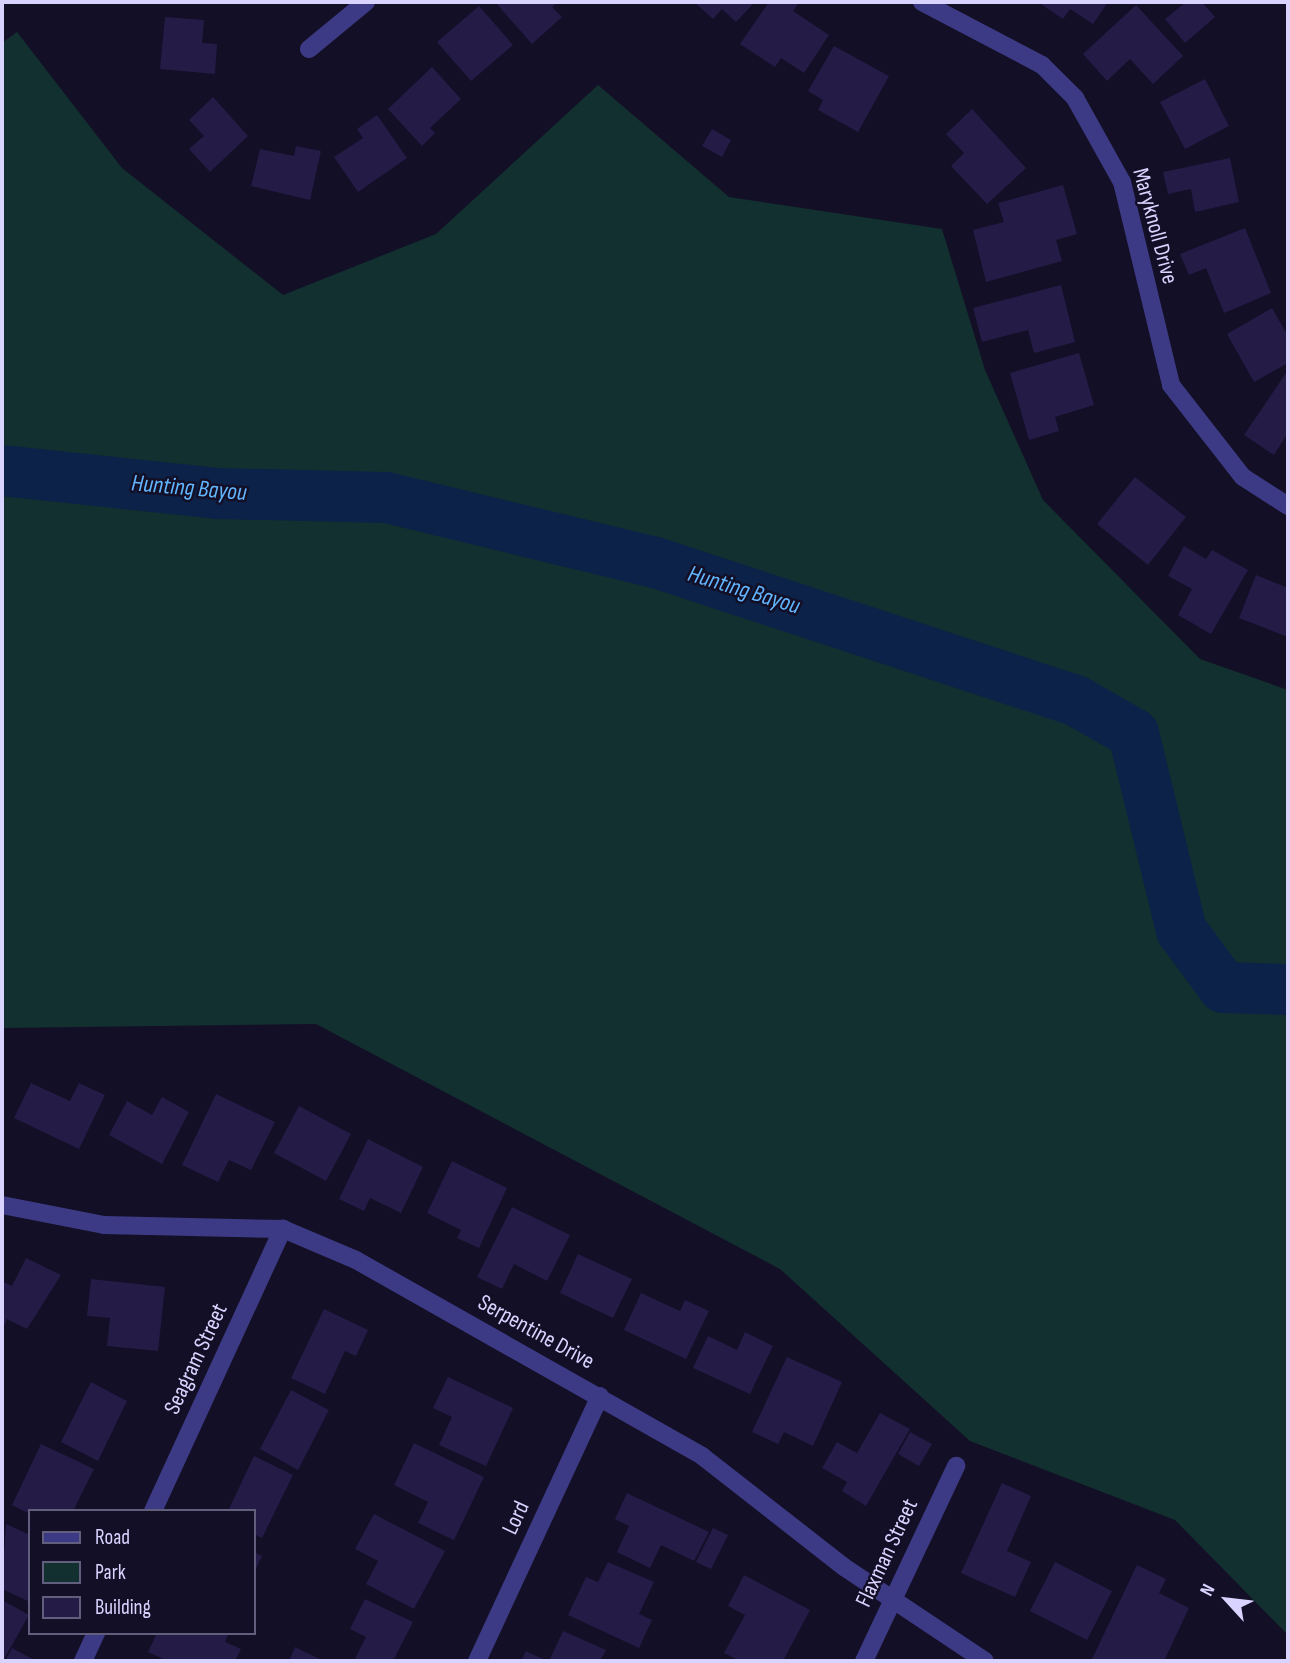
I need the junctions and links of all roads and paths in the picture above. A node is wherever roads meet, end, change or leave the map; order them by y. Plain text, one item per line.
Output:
1 (366, 2) edge
2 (922, 2) edge
3 (309, 50) dead end
4 (1288, 506) edge
5 (2, 1205) edge
6 (283, 1229) junction
7 (600, 1396) junction
8 (956, 1466) dead end
9 (154, 1509) edge
10 (893, 1600) junction
11 (95, 1635) edge
12 (83, 1661) edge
13 (477, 1661) edge
14 (864, 1661) edge
15 (985, 1661) edge

1 - 3 street
2 - 4 street, Maryknoll Drive
5 - 6 street, Serpentine Drive
6 - 7 street, Serpentine Drive
6 - 9 street, Seagram Street
7 - 10 street, Serpentine Drive
7 - 13 street, Lord
8 - 10 street, Flaxman Street
10 - 14 street, Flaxman Street
10 - 15 street, Serpentine Drive
11 - 12 street

